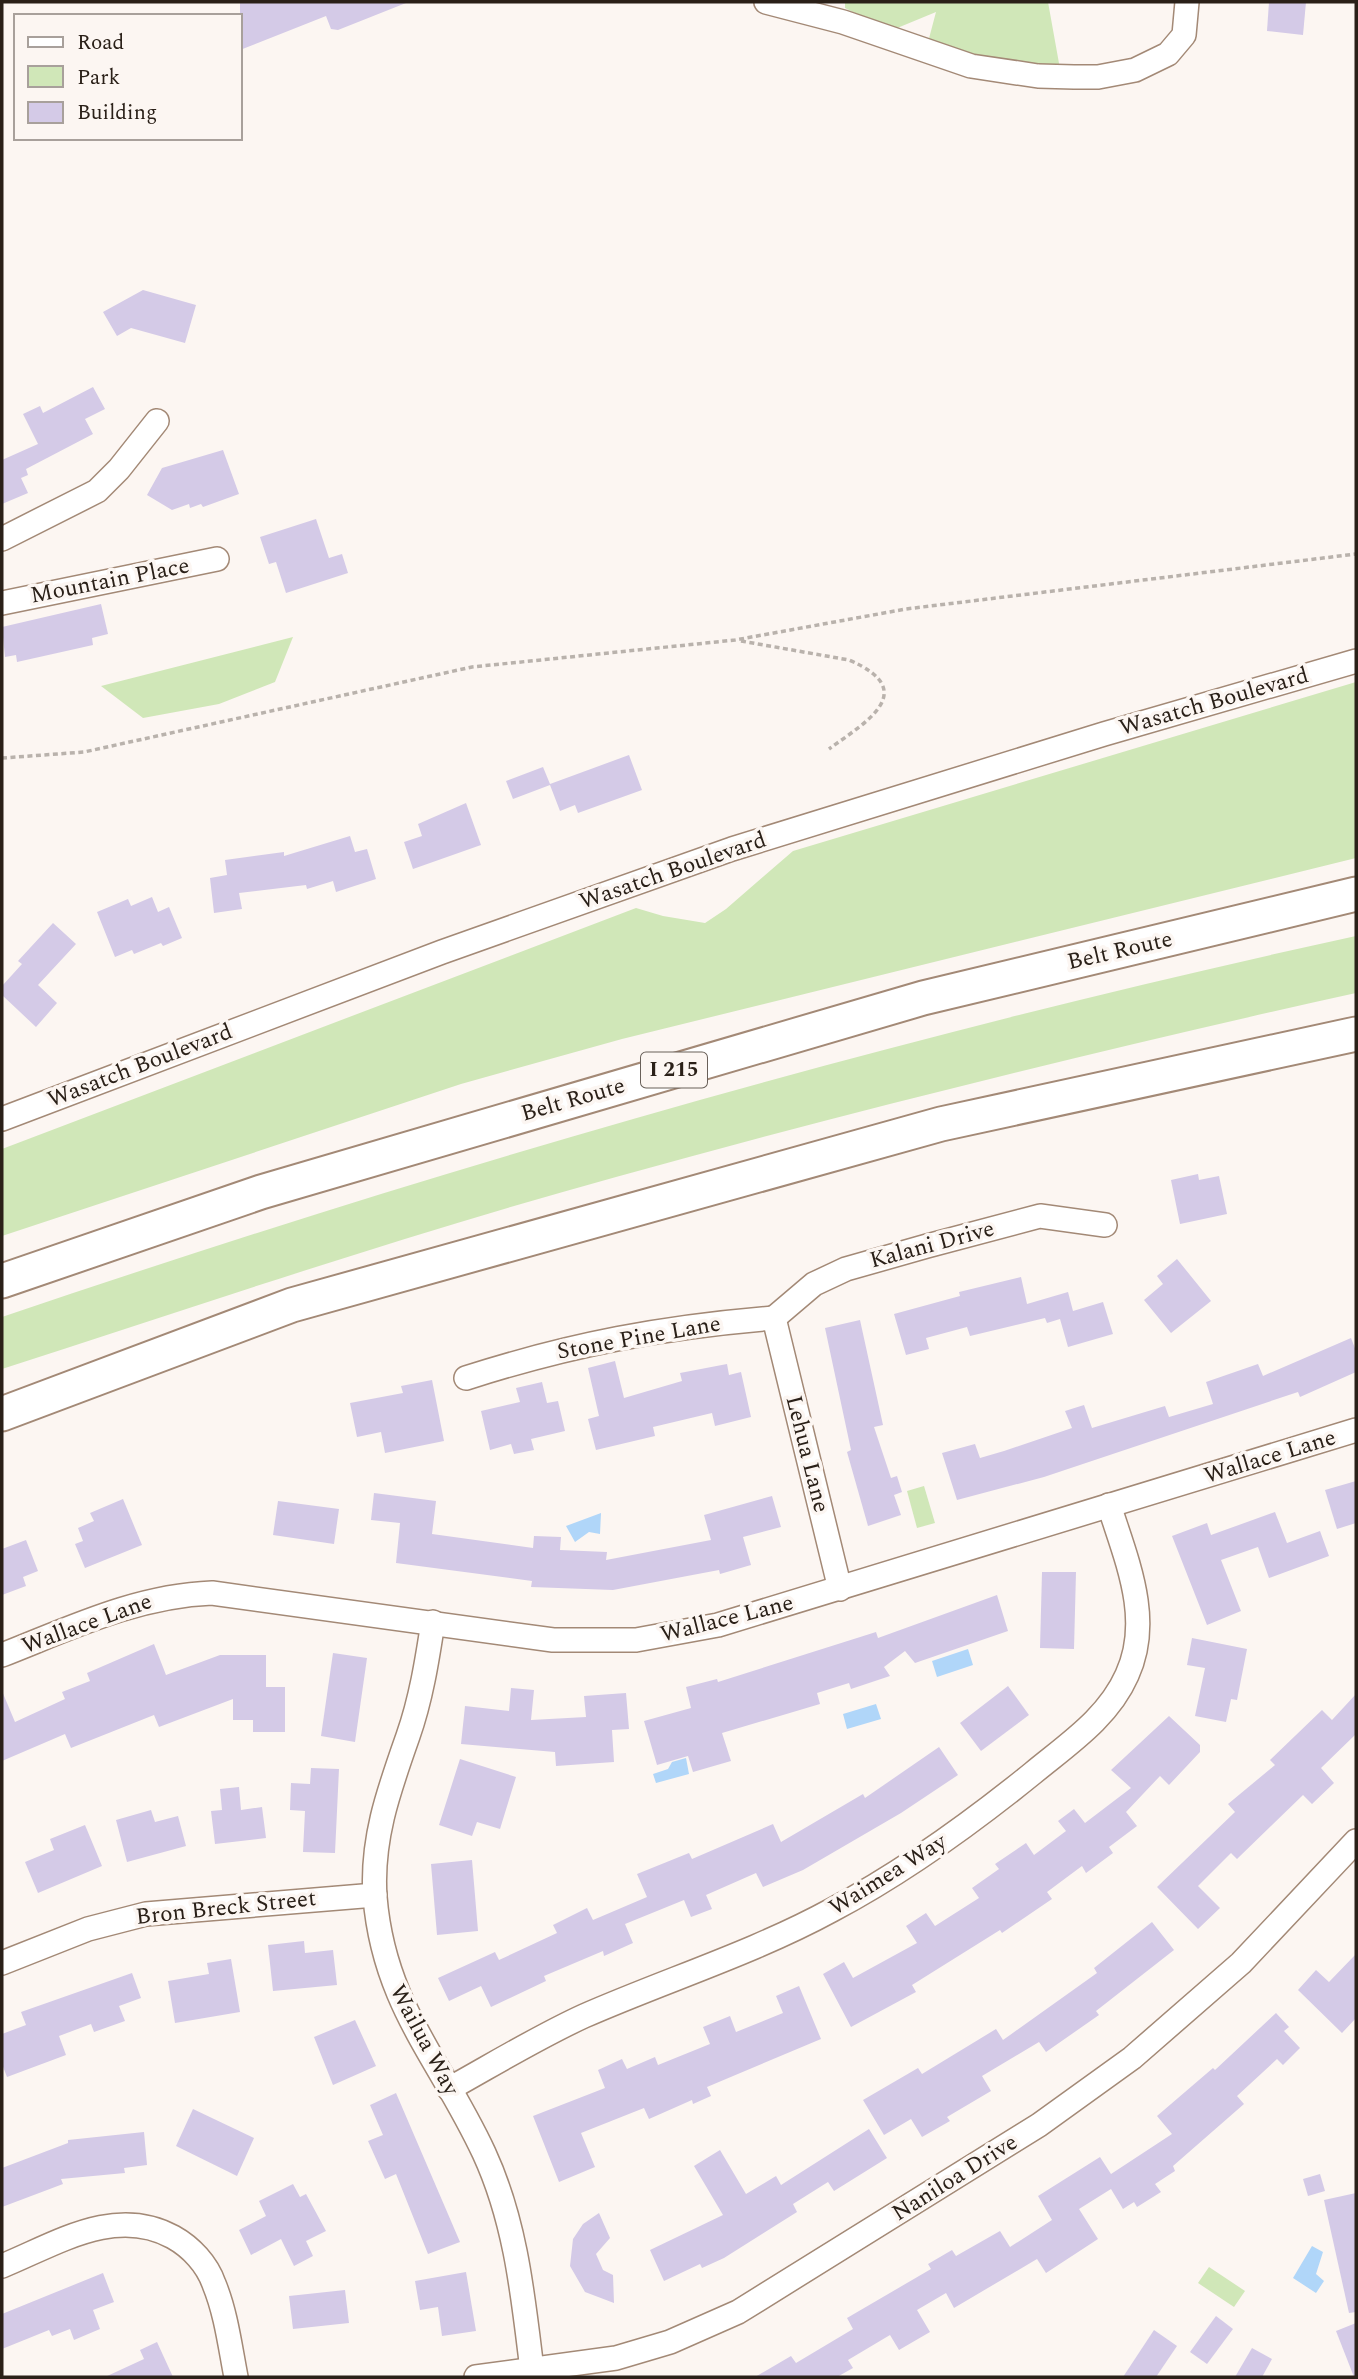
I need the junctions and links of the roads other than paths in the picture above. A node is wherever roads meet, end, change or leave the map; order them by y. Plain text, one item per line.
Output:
1 (766, 2) edge
2 (1187, 2) edge
3 (157, 421) dead end
4 (2, 539) edge
5 (217, 559) dead end
6 (2, 603) edge
7 (1356, 661) edge
8 (1356, 894) edge
9 (1356, 1034) edge
10 (2, 1119) edge
11 (1105, 1225) dead end
12 (2, 1281) edge
13 (774, 1318) junction
14 (466, 1378) dead end
15 (2, 1414) edge
16 (1356, 1430) edge
17 (1109, 1505) junction
18 (840, 1589) junction
19 (433, 1622) junction
20 (2, 1656) edge
21 (1356, 1841) edge
22 (375, 1895) junction
23 (2, 1963) edge
24 (449, 2089) junction
25 (2, 2266) edge
26 (531, 2370) junction
27 (236, 2377) edge
28 (476, 2377) edge

1 - 2 street
3 - 4 street
5 - 6 street, Mountain Place
7 - 10 street, Wasatch Boulevard
8 - 12 highway, Belt Route / I 215
9 - 15 highway
11 - 13 street, Kalani Drive
13 - 14 street, Stone Pine Lane
13 - 18 street, Lehua Lane
16 - 17 street, Wallace Lane
17 - 18 street, Wallace Lane
17 - 24 street, Waimea Way
18 - 19 street, Wallace Lane
19 - 20 street, Wallace Lane
19 - 22 street, Wailua Way
21 - 26 street, Naniloa Drive
22 - 23 street, Bron Breck Street
22 - 24 street, Wailua Way
24 - 26 street, Wailua Way
25 - 27 street
26 - 28 street, Naniloa Drive

